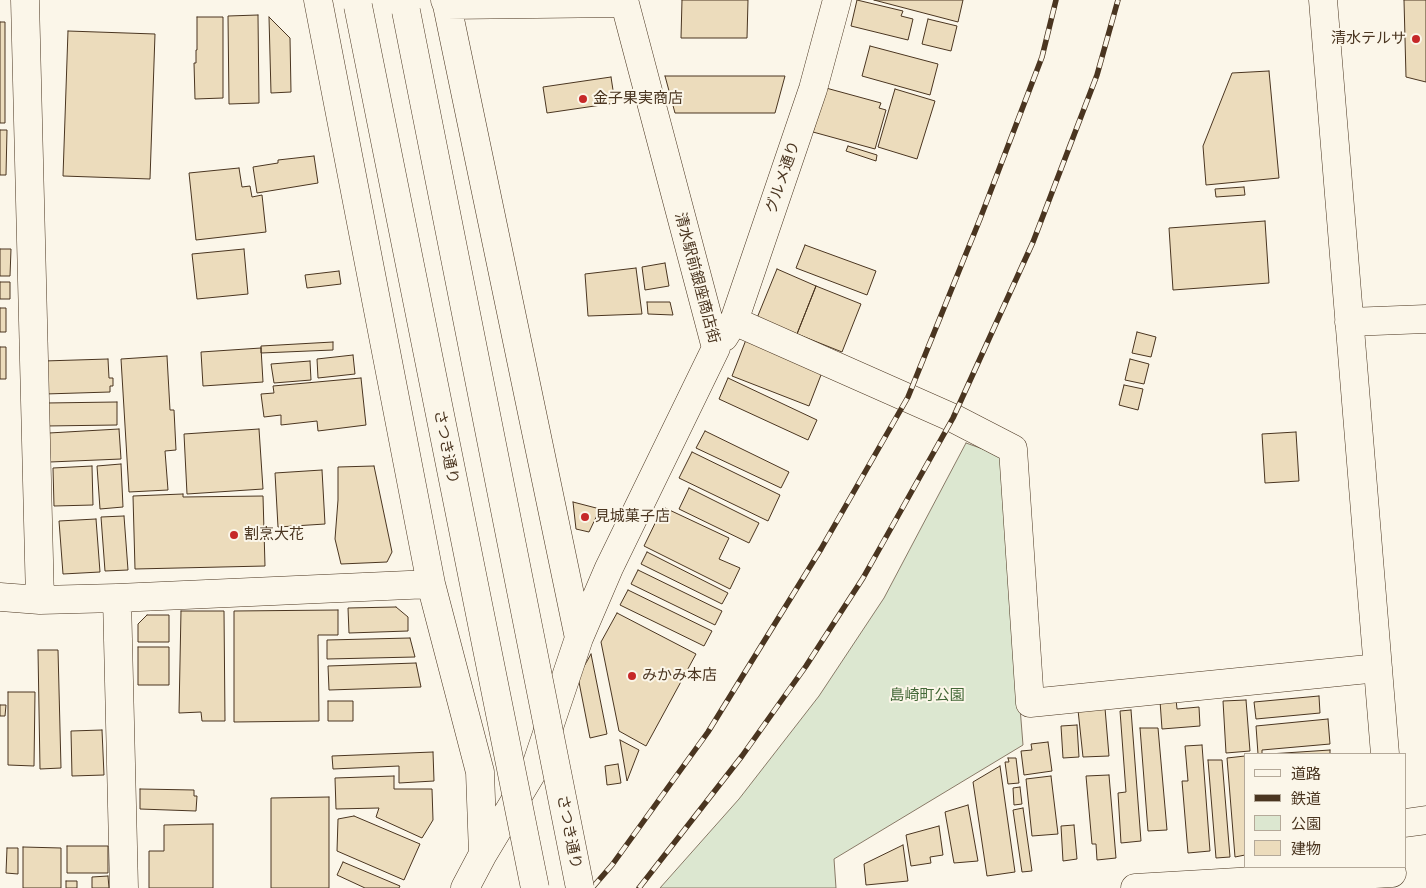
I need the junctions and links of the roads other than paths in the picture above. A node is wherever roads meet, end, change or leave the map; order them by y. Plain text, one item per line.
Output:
1 (25, 0) edge
2 (318, 0) edge
3 (837, 0) edge
4 (1323, 0) edge
5 (446, 2) edge
6 (624, 2) edge
7 (358, 6) dead end
8 (406, 11) dead end
9 (1426, 319) edge
10 (734, 321) junction
11 (1349, 322) junction
12 (716, 348) junction
13 (431, 584) junction
14 (0, 597) edge
15 (117, 598) junction
16 (40, 600) junction
17 (579, 638) junction
18 (1378, 668) junction
19 (1385, 753) edge
20 (1426, 820) edge
21 (1406, 823) edge
22 (482, 854) junction
23 (1392, 876) edge
24 (124, 888) edge
25 (465, 888) edge
26 (535, 888) edge
27 (580, 888) edge
28 (1135, 888) edge

1 - 16 main road
2 - 13 main road
3 - 10 main road, グルメ通り
4 - 11 main road
5 - 6 main road
5 - 17 main road
6 - 12 main road, 清水駅前銀座商店街
7 - 26 main road, さつき通り, bridge
8 - 27 main road, さつき通り, bridge
9 - 11 main road
10 - 12 main road, グルメ通り
10 - 18 main road
11 - 18 main road
12 - 17 main road, 清水駅前銀座商店街
13 - 15 main road
13 - 22 main road
14 - 16 main road
15 - 16 main road
15 - 24 main road
17 - 22 main road, 清水駅前銀座商店街
18 - 19 main road
20 - 21 main road
22 - 25 main road, 清水駅前銀座商店街
23 - 28 main road

